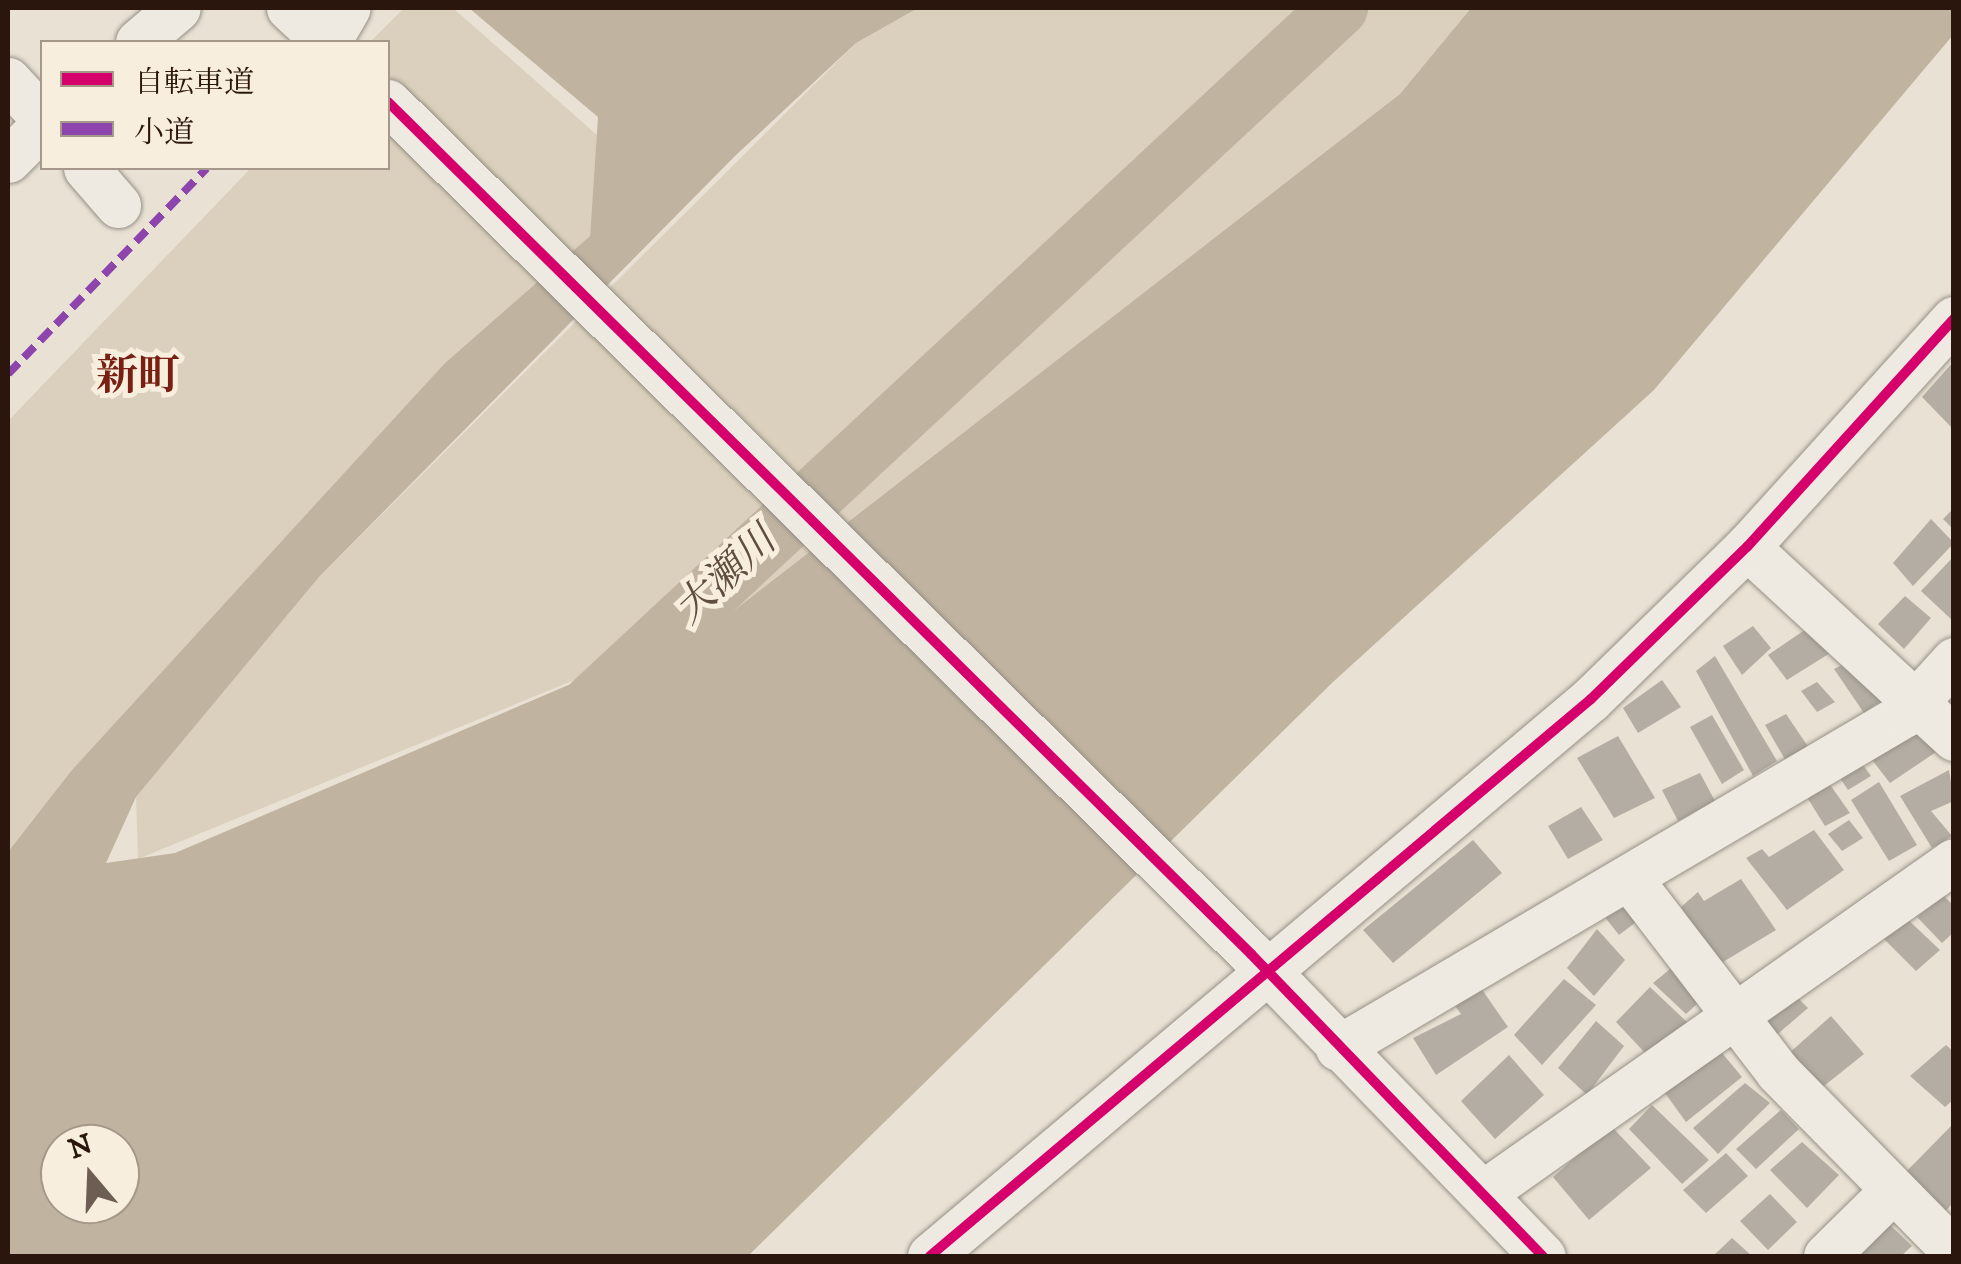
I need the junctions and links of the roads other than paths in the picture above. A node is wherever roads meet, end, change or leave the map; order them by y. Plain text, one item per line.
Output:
1 (178, 8) edge
2 (289, 8) edge
3 (348, 8) edge
4 (140, 40) edge
5 (325, 40) edge
6 (328, 40) edge
7 (8, 80) edge
8 (390, 104) edge
9 (40, 115) edge
10 (40, 128) edge
11 (8, 160) edge
12 (88, 170) edge
13 (118, 205) dead end
14 (1954, 320) edge
15 (1747, 547) junction
16 (1954, 660) edge
17 (1916, 704) junction
18 (1954, 738) edge
19 (1954, 861) edge
20 (1630, 880) junction
21 (1259, 964) junction
22 (1730, 1013) junction
23 (1338, 1048) junction
24 (1894, 1190) junction
25 (1483, 1193) junction
26 (1954, 1251) edge
27 (930, 1256) edge
28 (1544, 1256) edge
29 (1826, 1256) edge

1 - 4 street
2 - 5 street
3 - 6 street
7 - 9 street
8 - 21 street
10 - 11 street
12 - 13 street
14 - 15 street
15 - 17 street
15 - 21 street
16 - 17 street
17 - 18 street
17 - 20 street
19 - 22 street
20 - 22 street
20 - 23 street
21 - 23 street
21 - 27 street
22 - 24 street
22 - 25 street
23 - 25 street
24 - 26 street
24 - 29 street
25 - 28 street

